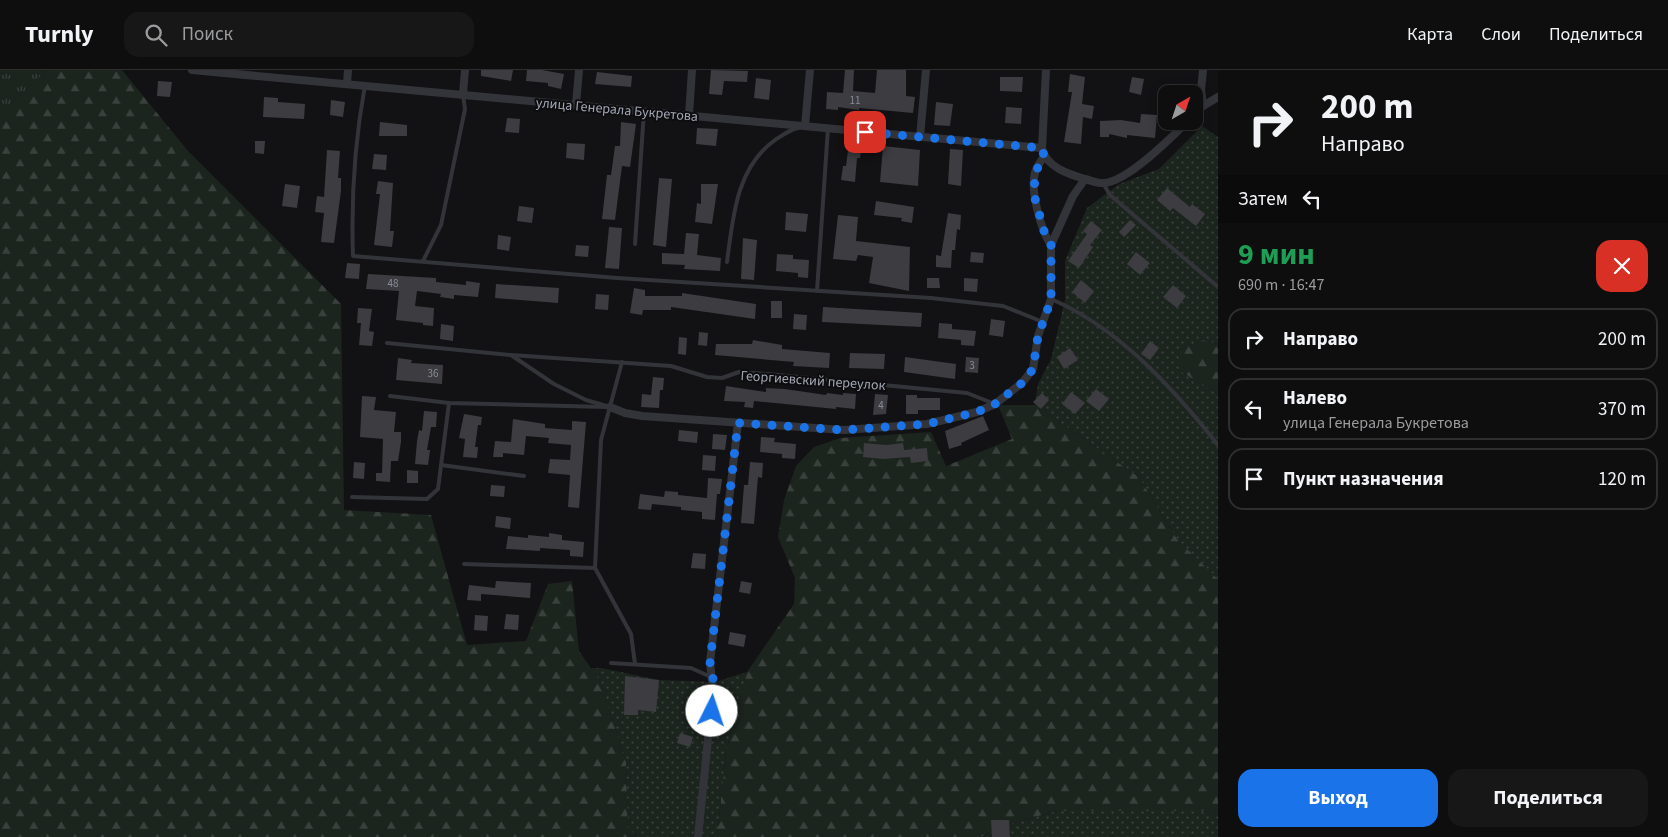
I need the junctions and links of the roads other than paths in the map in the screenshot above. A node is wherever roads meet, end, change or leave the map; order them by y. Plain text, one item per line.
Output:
1 (192, 70) edge
2 (348, 70) edge
3 (465, 70) edge
4 (579, 70) edge
5 (692, 70) edge
6 (810, 70) edge
7 (926, 70) edge
8 (1046, 70) edge
9 (1203, 70) edge
10 (232, 72) edge
11 (347, 84) junction
12 (365, 85) junction
13 (1202, 85) edge
14 (463, 94) junction
15 (1218, 97) edge
16 (576, 105) junction
17 (1203, 106) edge
18 (644, 111) junction
19 (689, 115) junction
20 (805, 126) junction
21 (828, 128) junction
22 (1179, 130) edge
23 (920, 137) junction
24 (1043, 152) junction
25 (1085, 178) junction
26 (1103, 184) junction
27 (635, 244) dead end
28 (1051, 245) junction
29 (423, 261) junction
30 (727, 262) dead end
31 (1218, 287) edge
32 (817, 291) junction
33 (1051, 300) junction
34 (1043, 322) junction
35 (387, 343) dead end
36 (511, 355) junction
37 (622, 362) junction
38 (390, 396) dead end
39 (449, 403) junction
40 (995, 404) junction
41 (610, 407) junction
42 (738, 423) junction
43 (1218, 445) edge
44 (441, 465) junction
45 (524, 476) dead end
46 (352, 497) dead end
47 (464, 564) dead end
48 (595, 568) junction
49 (611, 663) dead end
50 (635, 664) junction
51 (713, 678) junction
52 (698, 837) edge

1 - 10 street, улица Генерала Букретова
2 - 11 street
3 - 14 street
4 - 16 street
5 - 19 street
6 - 20 street
7 - 23 street
8 - 24 street
9 - 13 street
10 - 11 street, улица Генерала Букретова
11 - 12 street, улица Генерала Букретова
12 - 14 street, улица Генерала Букретова
12 - 29 lane
14 - 16 street, улица Генерала Букретова
14 - 29 lane
15 - 17 street
16 - 18 street, улица Генерала Букретова
18 - 19 street, улица Генерала Букретова
18 - 27 lane
19 - 20 street, улица Генерала Букретова
20 - 21 street, улица Генерала Букретова
20 - 30 lane
21 - 23 street, улица Генерала Букретова
21 - 32 lane
22 - 26 street
23 - 24 street, улица Генерала Букретова
24 - 25 street
24 - 28 street
25 - 26 street
25 - 28 street
26 - 31 lane
28 - 33 street
29 - 32 lane
32 - 34 lane
33 - 34 street
33 - 43 lane
34 - 40 street
35 - 36 lane, Георгиевский переулок
36 - 37 lane, Георгиевский переулок
36 - 41 lane
37 - 40 lane, Георгиевский переулок
37 - 41 lane
38 - 39 lane
39 - 41 lane
39 - 44 lane
40 - 42 street
41 - 42 street
41 - 48 lane
42 - 51 street
44 - 45 lane
44 - 46 lane
47 - 48 lane
48 - 50 lane
49 - 50 lane
50 - 51 lane
51 - 52 street

